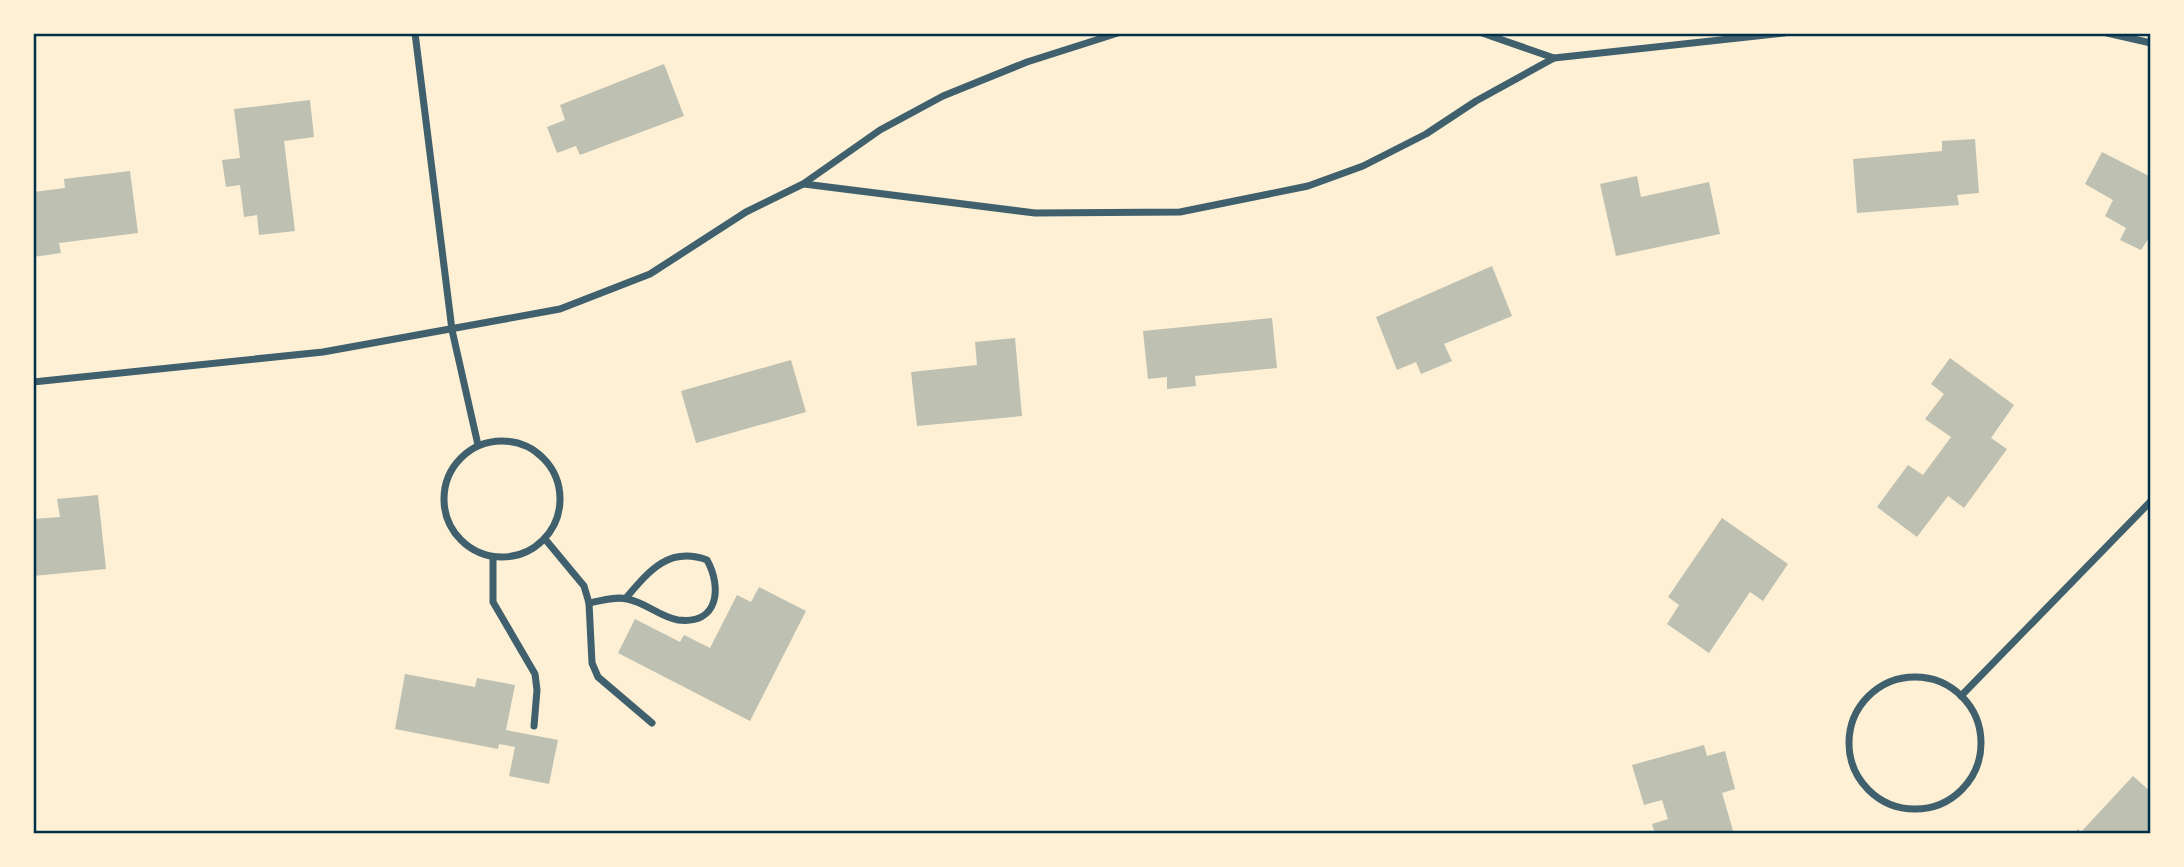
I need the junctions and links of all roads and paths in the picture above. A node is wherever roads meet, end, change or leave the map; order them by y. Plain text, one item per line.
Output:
1 (415, 33) edge
2 (1118, 33) edge
3 (1482, 33) edge
4 (1784, 33) edge
5 (2107, 33) edge
6 (1763, 34) edge
7 (2151, 43) edge
8 (1554, 58) junction
9 (803, 184) junction
10 (452, 330) junction
11 (33, 382) edge
12 (478, 445) junction
13 (2151, 501) edge
14 (545, 539) junction
15 (492, 557) junction
16 (626, 598) junction
17 (589, 603) junction
18 (1961, 696) junction
19 (652, 723) dead end
20 (534, 726) dead end

1 - 10 street
2 - 9 street
3 - 8 street
4 - 6 street
5 - 7 street
6 - 8 street
8 - 9 street
9 - 10 street
10 - 11 street
10 - 12 street
12 - 14 street
12 - 15 street
13 - 18 street
14 - 15 street
14 - 17 street
15 - 20 street
16 - 16 street
16 - 17 street
17 - 19 street
18 - 18 street

